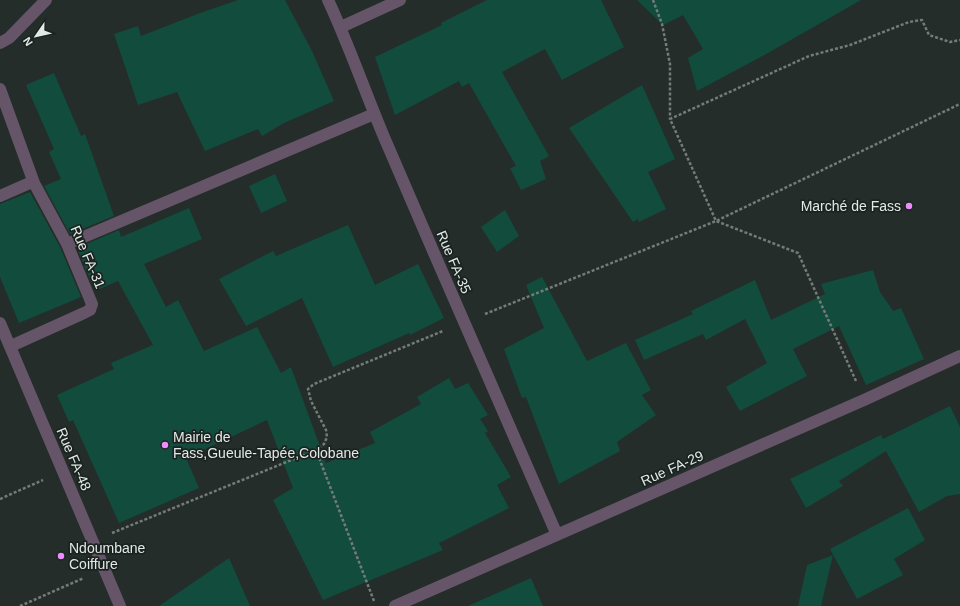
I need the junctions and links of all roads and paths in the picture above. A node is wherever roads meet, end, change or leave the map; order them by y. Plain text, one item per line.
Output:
1 (46, 0) edge
2 (328, 0) edge
3 (400, 0) edge
4 (652, 0) edge
5 (341, 27) junction
6 (960, 40) edge
7 (0, 42) edge
8 (0, 89) edge
9 (960, 104) edge
10 (374, 114) junction
11 (670, 119) junction
12 (34, 182) junction
13 (0, 196) edge
14 (716, 221) junction
15 (67, 244) junction
16 (463, 322) junction
17 (0, 323) edge
18 (11, 346) junction
19 (960, 356) edge
20 (864, 400) junction
21 (316, 450) junction
22 (63, 471) junction
23 (0, 499) edge
24 (557, 535) junction
25 (93, 541) junction
26 (105, 569) junction
27 (20, 606) edge
28 (120, 606) edge
29 (376, 606) edge
30 (395, 606) edge

1 - 7 street
2 - 5 street, Rue FA-35
3 - 5 street
4 - 11 path
5 - 10 street, Rue FA-35
6 - 11 path
8 - 12 street, Rue FA-31
9 - 14 path
10 - 15 street
10 - 16 street, Rue FA-35
11 - 14 path
12 - 13 street
12 - 15 street, Rue FA-31
14 - 16 path
14 - 20 path
15 - 18 street, Rue FA-31
16 - 21 path
16 - 24 street, Rue FA-35
17 - 18 street, Rue FA-48
18 - 22 street, Rue FA-48
19 - 20 street, Rue FA-29
20 - 24 street, Rue FA-29
21 - 25 path
21 - 29 path
22 - 23 path
22 - 25 street, Rue FA-48
24 - 30 street, Rue FA-29
25 - 26 street, Rue FA-48
26 - 27 path
26 - 28 street, Rue FA-48

